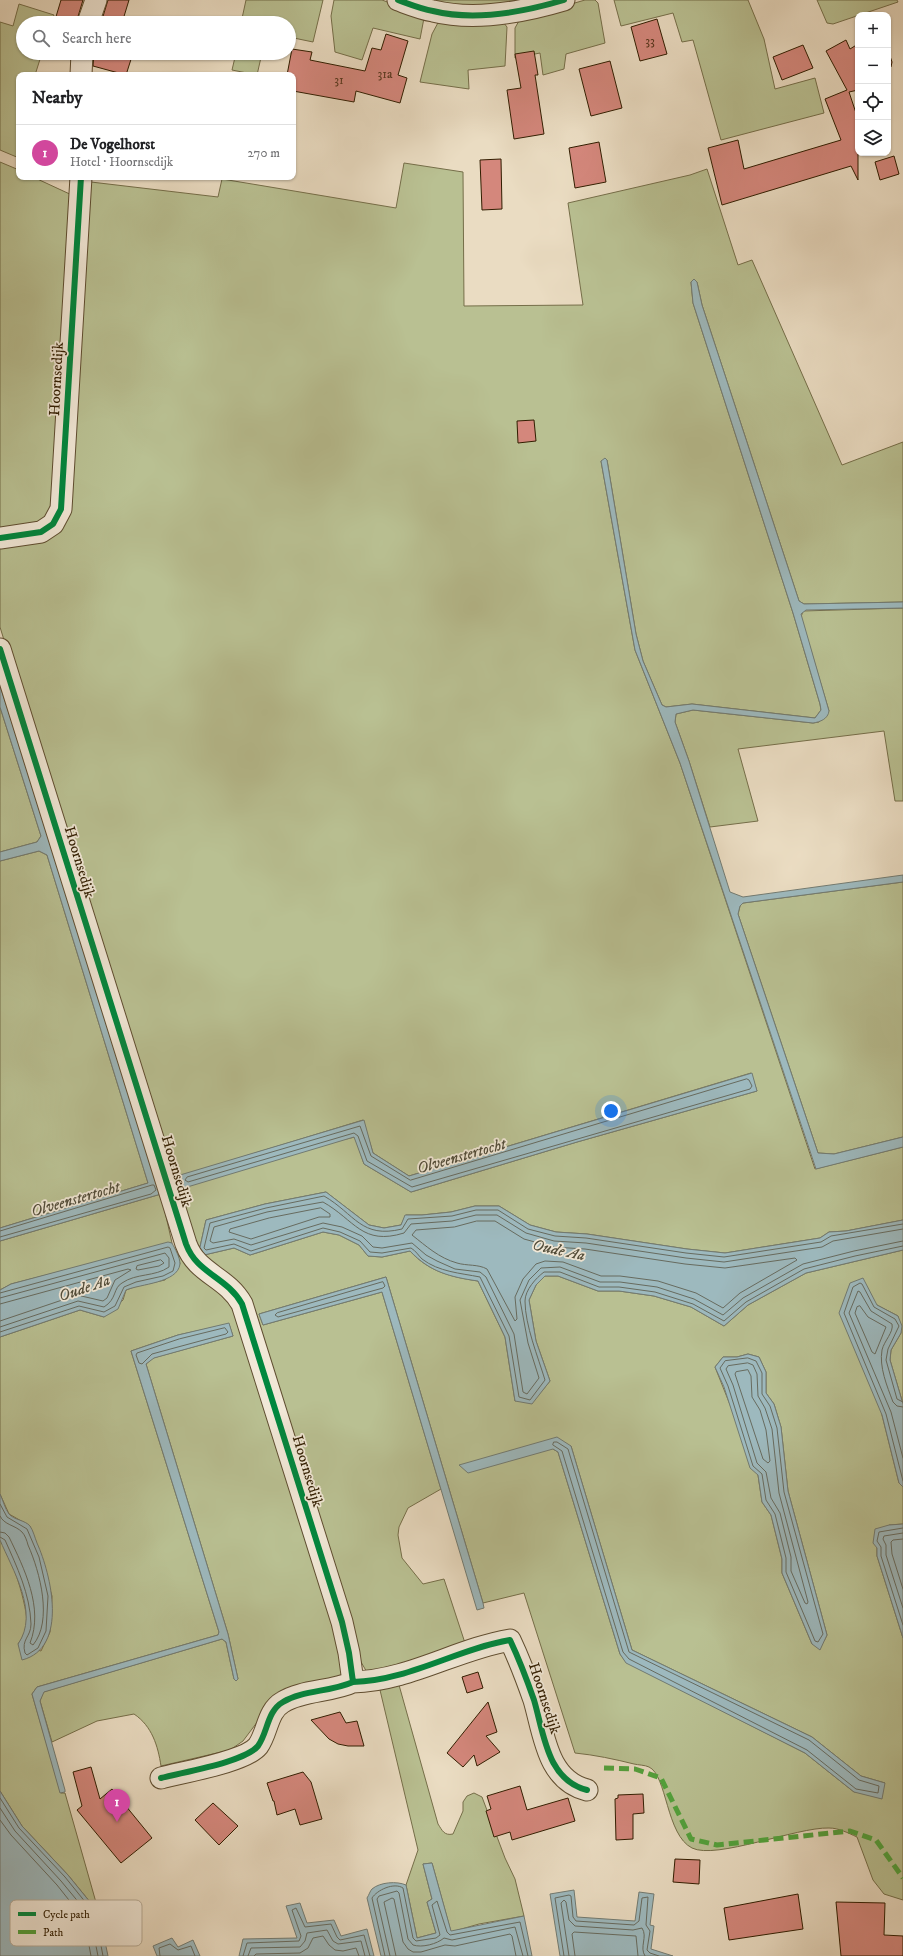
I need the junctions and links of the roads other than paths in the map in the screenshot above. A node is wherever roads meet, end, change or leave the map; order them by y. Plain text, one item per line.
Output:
1 (96, 0) edge
2 (398, 0) edge
3 (564, 0) edge
4 (90, 16) edge
5 (82, 60) edge
6 (81, 72) edge
7 (81, 180) edge
8 (0, 538) edge
9 (0, 649) edge
10 (353, 1682) junction
11 (161, 1778) dead end
12 (587, 1790) dead end

1 - 4 street
2 - 3 street
5 - 6 street
7 - 8 street, Hoornsedijk
9 - 10 street, Hoornsedijk
10 - 11 street, Hoornsedijk
10 - 12 street, Hoornsedijk

